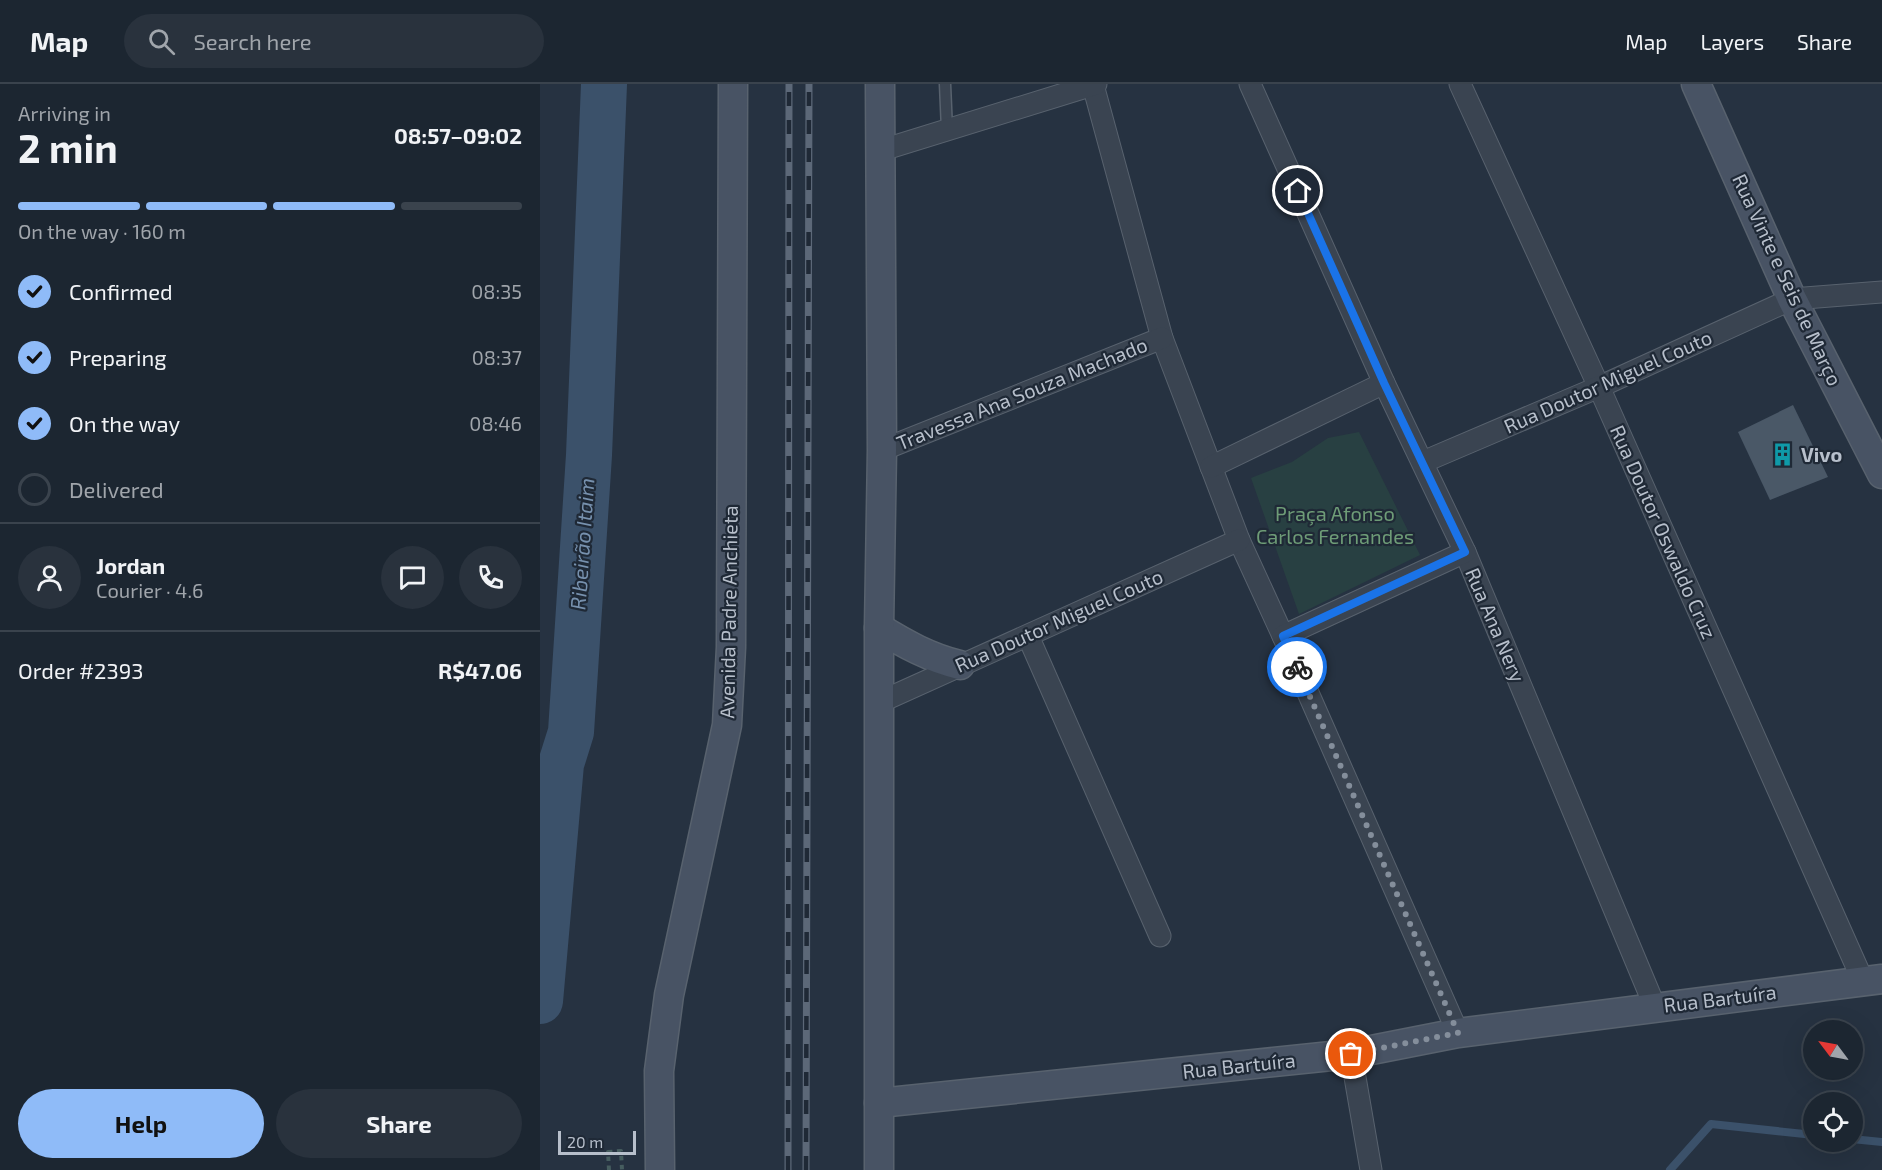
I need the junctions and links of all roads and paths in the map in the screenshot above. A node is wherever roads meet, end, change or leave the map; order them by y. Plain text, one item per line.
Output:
1 (733, 84) edge
2 (879, 84) edge
3 (945, 84) edge
4 (1250, 84) edge
5 (1460, 84) edge
6 (1696, 84) edge
7 (1095, 85) edge
8 (947, 130) junction
9 (879, 151) junction
10 (1882, 292) edge
11 (1792, 299) junction
12 (1162, 338) junction
13 (1384, 383) junction
14 (1599, 387) junction
15 (882, 450) junction
16 (1423, 462) junction
17 (1211, 467) junction
18 (1882, 474) edge
19 (1239, 540) junction
20 (1465, 552) junction
21 (879, 628) junction
22 (1028, 636) junction
23 (1283, 636) junction
24 (960, 665) junction
25 (880, 702) junction
26 (1160, 936) dead end
27 (1872, 980) edge
28 (1655, 1007) junction
29 (1458, 1033) junction
30 (1351, 1054) junction
31 (879, 1103) junction
32 (609, 1170) edge
33 (622, 1170) edge
34 (660, 1170) edge
35 (879, 1170) edge
36 (1371, 1170) edge

1 - 34 main road, Avenida Padre Anchieta
2 - 9 main road
3 - 8 lane
4 - 13 street, Rua Ana Nery
5 - 14 street, Rua Doutor Oswaldo Cruz
6 - 11 main road, Rua Vinte e Seis de Março
7 - 8 street
7 - 12 street
8 - 9 street
9 - 15 main road
10 - 11 street
11 - 14 street, Rua Doutor Miguel Couto
11 - 18 main road, Rua Vinte e Seis de Março
12 - 15 street, Travessa Ana Souza Machado
12 - 17 street
13 - 16 street, Rua Ana Nery
13 - 17 street
14 - 16 street, Rua Doutor Miguel Couto
14 - 27 street, Rua Doutor Oswaldo Cruz
15 - 21 main road
16 - 20 street, Rua Ana Nery
17 - 19 street
19 - 22 street, Rua Doutor Miguel Couto
19 - 23 street
20 - 23 street
20 - 28 street, Rua Ana Nery
21 - 24 main road
21 - 25 main road
22 - 24 street, Rua Doutor Miguel Couto
22 - 26 street
23 - 29 street
24 - 25 street, Rua Doutor Miguel Couto
25 - 31 main road
27 - 28 main road, Rua Bartuíra
28 - 29 main road, Rua Bartuíra
29 - 30 main road, Rua Bartuíra
30 - 31 main road, Rua Bartuíra
30 - 36 street
31 - 35 main road
32 - 33 path

